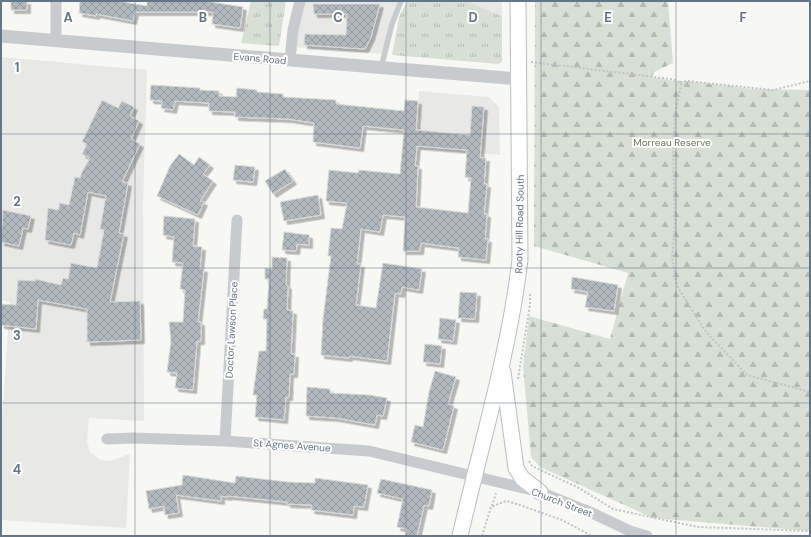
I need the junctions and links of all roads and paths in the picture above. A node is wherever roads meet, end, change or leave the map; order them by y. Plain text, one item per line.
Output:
1 (56, 1) edge
2 (300, 1) edge
3 (401, 1) edge
4 (518, 1) edge
5 (1, 36) edge
6 (56, 41) junction
7 (290, 60) junction
8 (530, 62) dead end
9 (381, 69) junction
10 (518, 79) junction
11 (810, 81) edge
12 (680, 82) junction
13 (237, 220) dead end
14 (530, 290) dead end
15 (502, 363) junction
16 (517, 382) dead end
17 (810, 392) edge
18 (107, 439) dead end
19 (225, 441) junction
20 (525, 456) dead end
21 (474, 476) junction
22 (540, 492) junction
23 (810, 531) edge
24 (460, 536) edge
25 (482, 536) edge
26 (592, 536) edge
27 (647, 536) edge

1 - 6 street
2 - 7 street
3 - 9 lane
4 - 10 main road, Rooty Hill Road South
5 - 6 street, Evans Road
6 - 7 street, Evans Road
7 - 9 street, Evans Road
8 - 12 path
9 - 10 street, Evans Road
10 - 15 main road, Rooty Hill Road South
11 - 12 path
12 - 17 path
13 - 19 street, Doctor Lawson Place
14 - 16 path
15 - 21 main road, Rooty Hill Road South
15 - 22 main road
18 - 19 street, St Agnes Avenue
19 - 21 street, St Agnes Avenue
20 - 23 path
21 - 22 street, Church Street
21 - 24 main road, Rooty Hill Road South
22 - 27 street, Church Street
25 - 26 path

